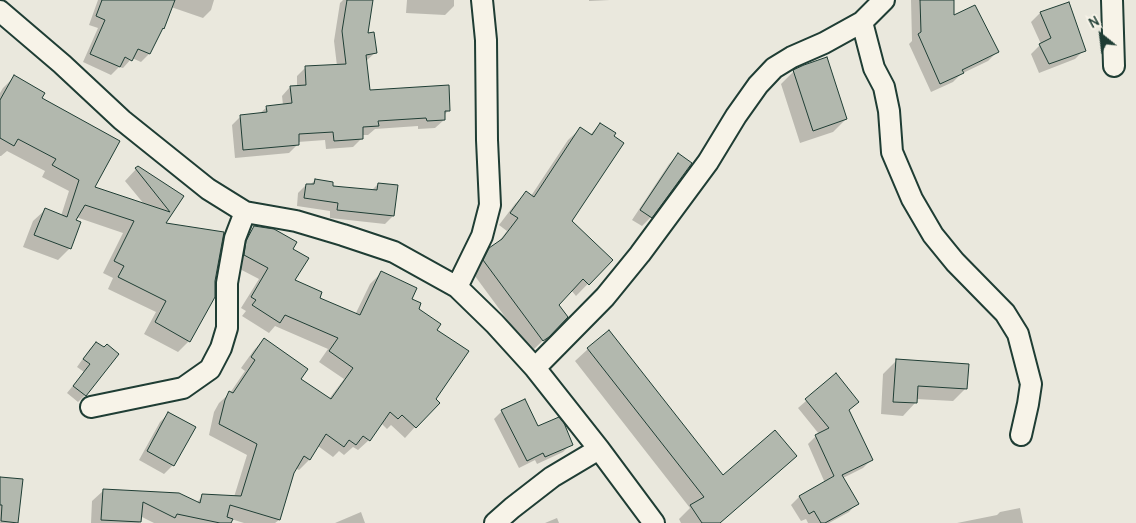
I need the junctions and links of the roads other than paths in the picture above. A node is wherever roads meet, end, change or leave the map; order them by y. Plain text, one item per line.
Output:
1 (482, 0) edge
2 (884, 0) edge
3 (1112, 0) edge
4 (0, 11) edge
5 (862, 22) junction
6 (1114, 66) dead end
7 (245, 212) junction
8 (457, 287) junction
9 (535, 368) junction
10 (91, 407) dead end
11 (1021, 435) dead end
12 (599, 449) junction
13 (495, 523) edge
14 (654, 523) edge

1 - 8 street
2 - 5 street
3 - 6 street
4 - 7 street
5 - 9 street
5 - 11 street
7 - 8 street
7 - 10 street
8 - 9 street
9 - 12 street
12 - 13 street
12 - 14 street

